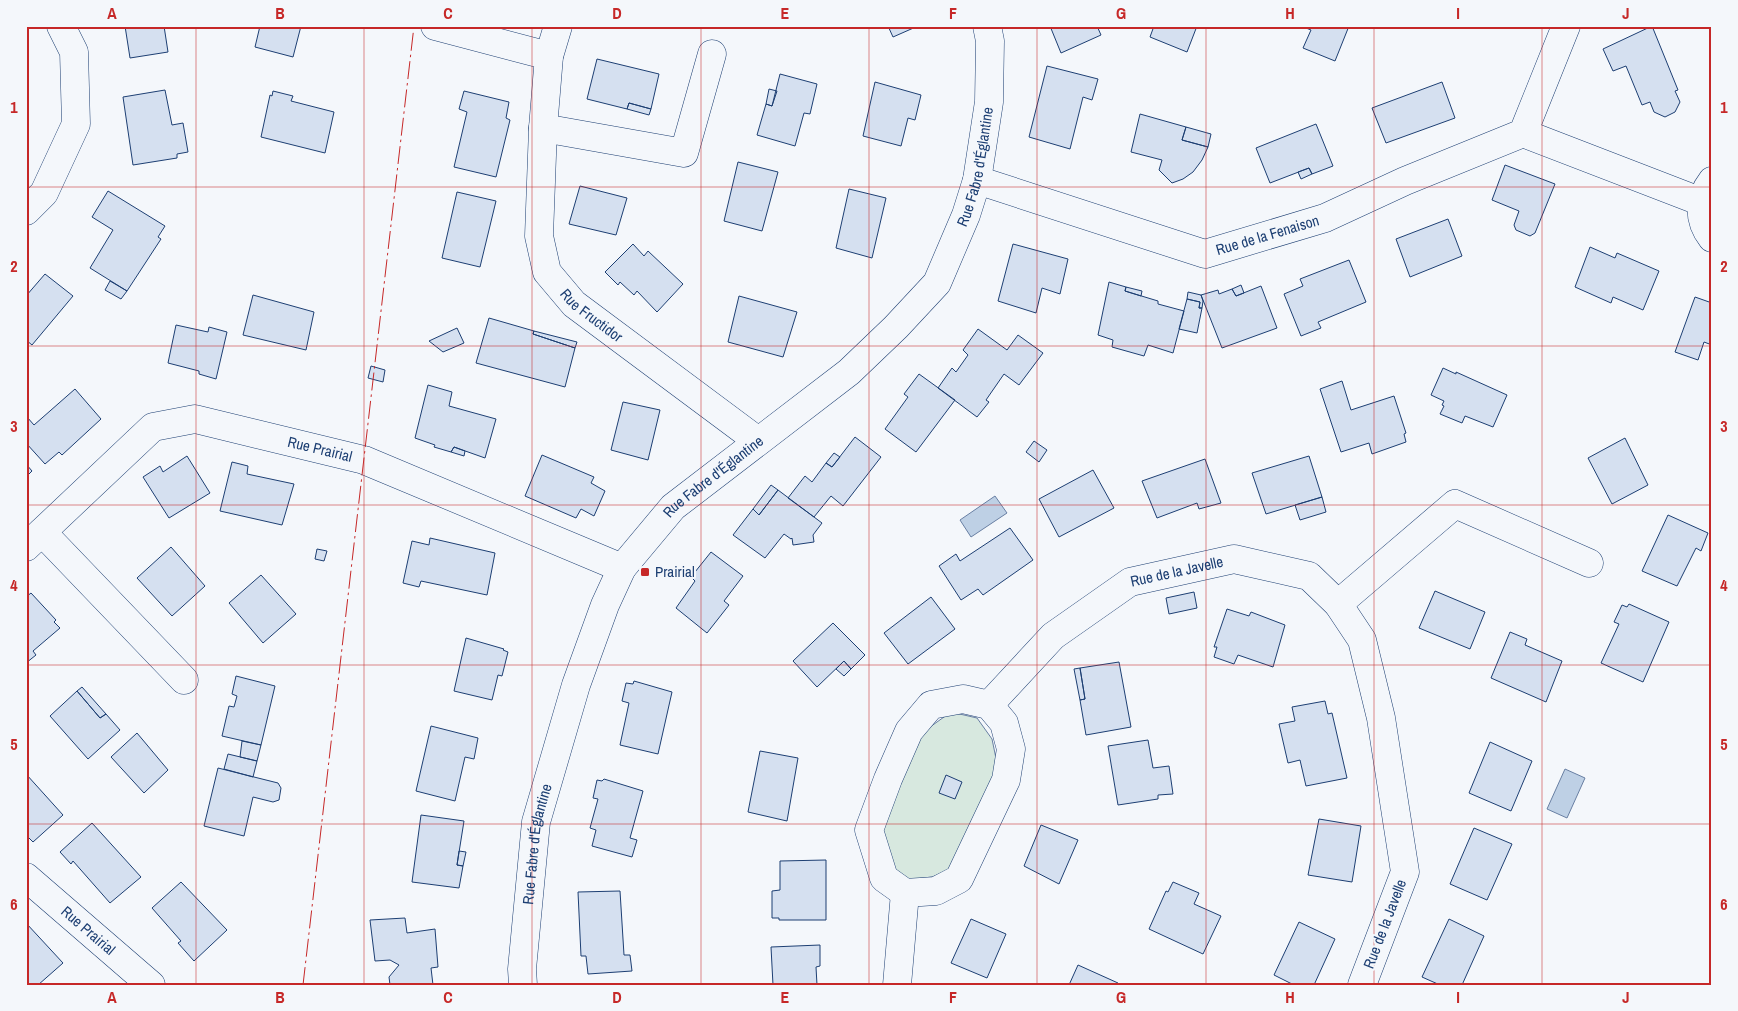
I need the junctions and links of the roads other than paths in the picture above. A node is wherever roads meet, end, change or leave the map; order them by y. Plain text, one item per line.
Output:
1 (62, 26) edge
2 (435, 26) edge
3 (558, 26) edge
4 (987, 26) edge
5 (1566, 26) edge
6 (712, 54) dead end
7 (549, 56) junction
8 (543, 128) junction
9 (1523, 133) junction
10 (977, 180) junction
11 (1707, 191) edge
12 (26, 211) edge
13 (1712, 238) edge
14 (758, 441) junction
15 (34, 539) edge
16 (1589, 562) dead end
17 (622, 568) junction
18 (1338, 604) junction
19 (184, 680) dead end
20 (989, 705) junction
21 (26, 877) edge
22 (905, 893) junction
23 (152, 985) edge
24 (523, 985) edge
25 (897, 985) edge
26 (1362, 985) edge

1 - 12 street
2 - 7 street
3 - 7 street, Rue Fructidor
4 - 10 street, Rue Fabre d'Églantine
5 - 9 street
6 - 8 street
7 - 8 street, Rue Fructidor
8 - 14 street, Rue Fructidor
9 - 10 street, Rue de la Fenaison
9 - 11 street
10 - 14 street, Rue Fabre d'Églantine
11 - 13 street
14 - 17 street, Rue Fabre d'Églantine
15 - 17 street, Rue Prairial
15 - 19 street, Rue Prairial
16 - 18 street
17 - 24 street, Rue Fabre d'Églantine
18 - 20 street, Rue de la Javelle
18 - 26 street, Rue de la Javelle
20 - 22 street
20 - 22 street
21 - 23 street, Rue Prairial
22 - 25 street

